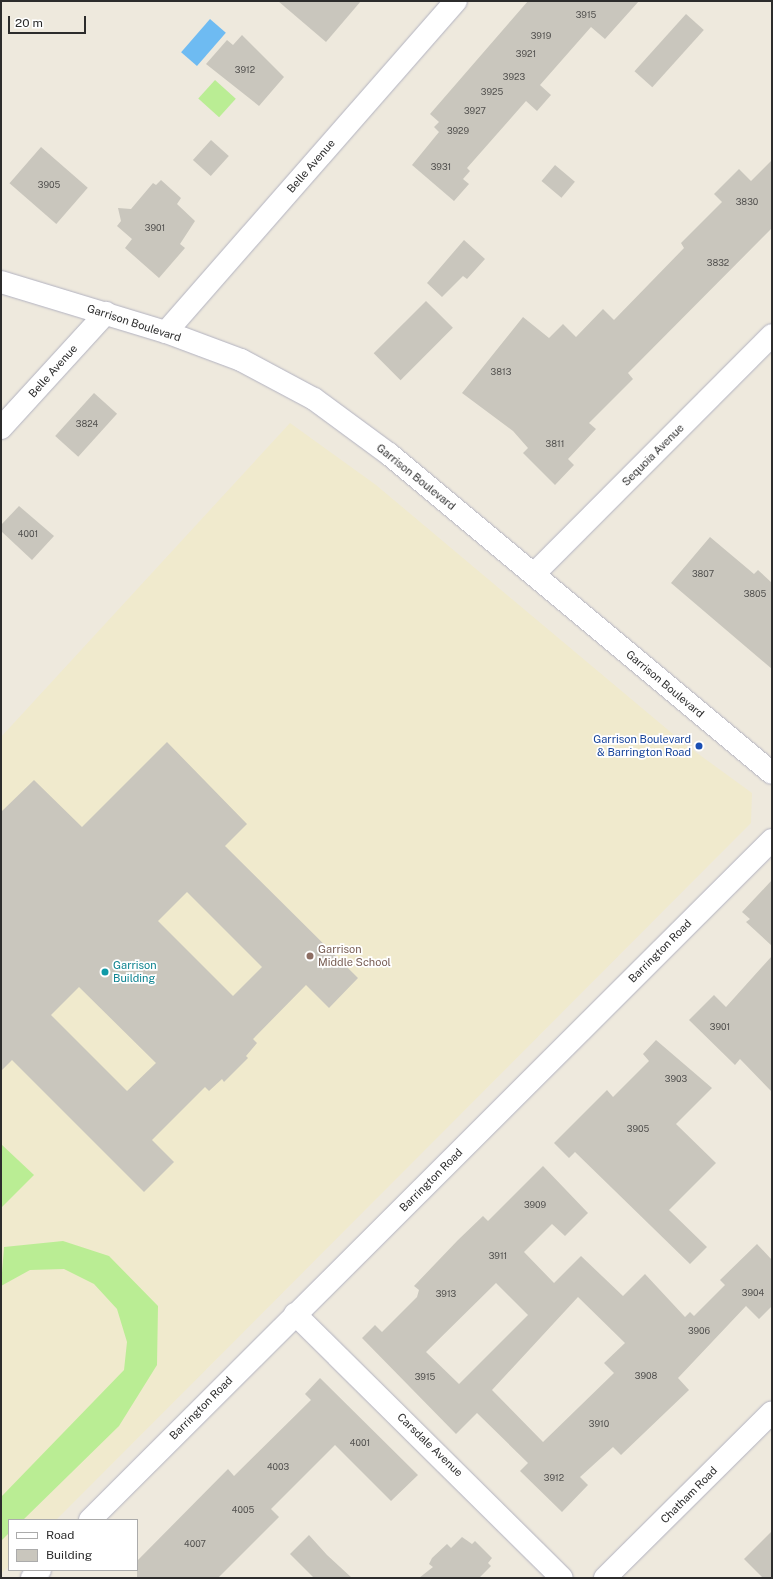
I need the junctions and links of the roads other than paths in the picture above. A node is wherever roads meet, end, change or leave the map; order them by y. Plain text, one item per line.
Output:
1 (456, 1) edge
2 (1, 282) edge
3 (106, 313) junction
4 (166, 332) junction
5 (772, 335) edge
6 (1, 428) edge
7 (534, 574) junction
8 (772, 773) edge
9 (772, 840) edge
10 (295, 1314) junction
11 (772, 1412) edge
12 (91, 1519) edge
13 (562, 1578) edge
14 (605, 1578) edge

1 - 4 street, Belle Avenue
2 - 3 street, Garrison Boulevard
3 - 4 street, Garrison Boulevard
3 - 6 street, Belle Avenue
4 - 7 street, Garrison Boulevard
5 - 7 street, Sequoia Avenue
7 - 8 street, Garrison Boulevard
9 - 10 street, Barrington Road
10 - 12 street, Barrington Road
10 - 13 street, Carsdale Avenue
11 - 14 street, Chatham Road

